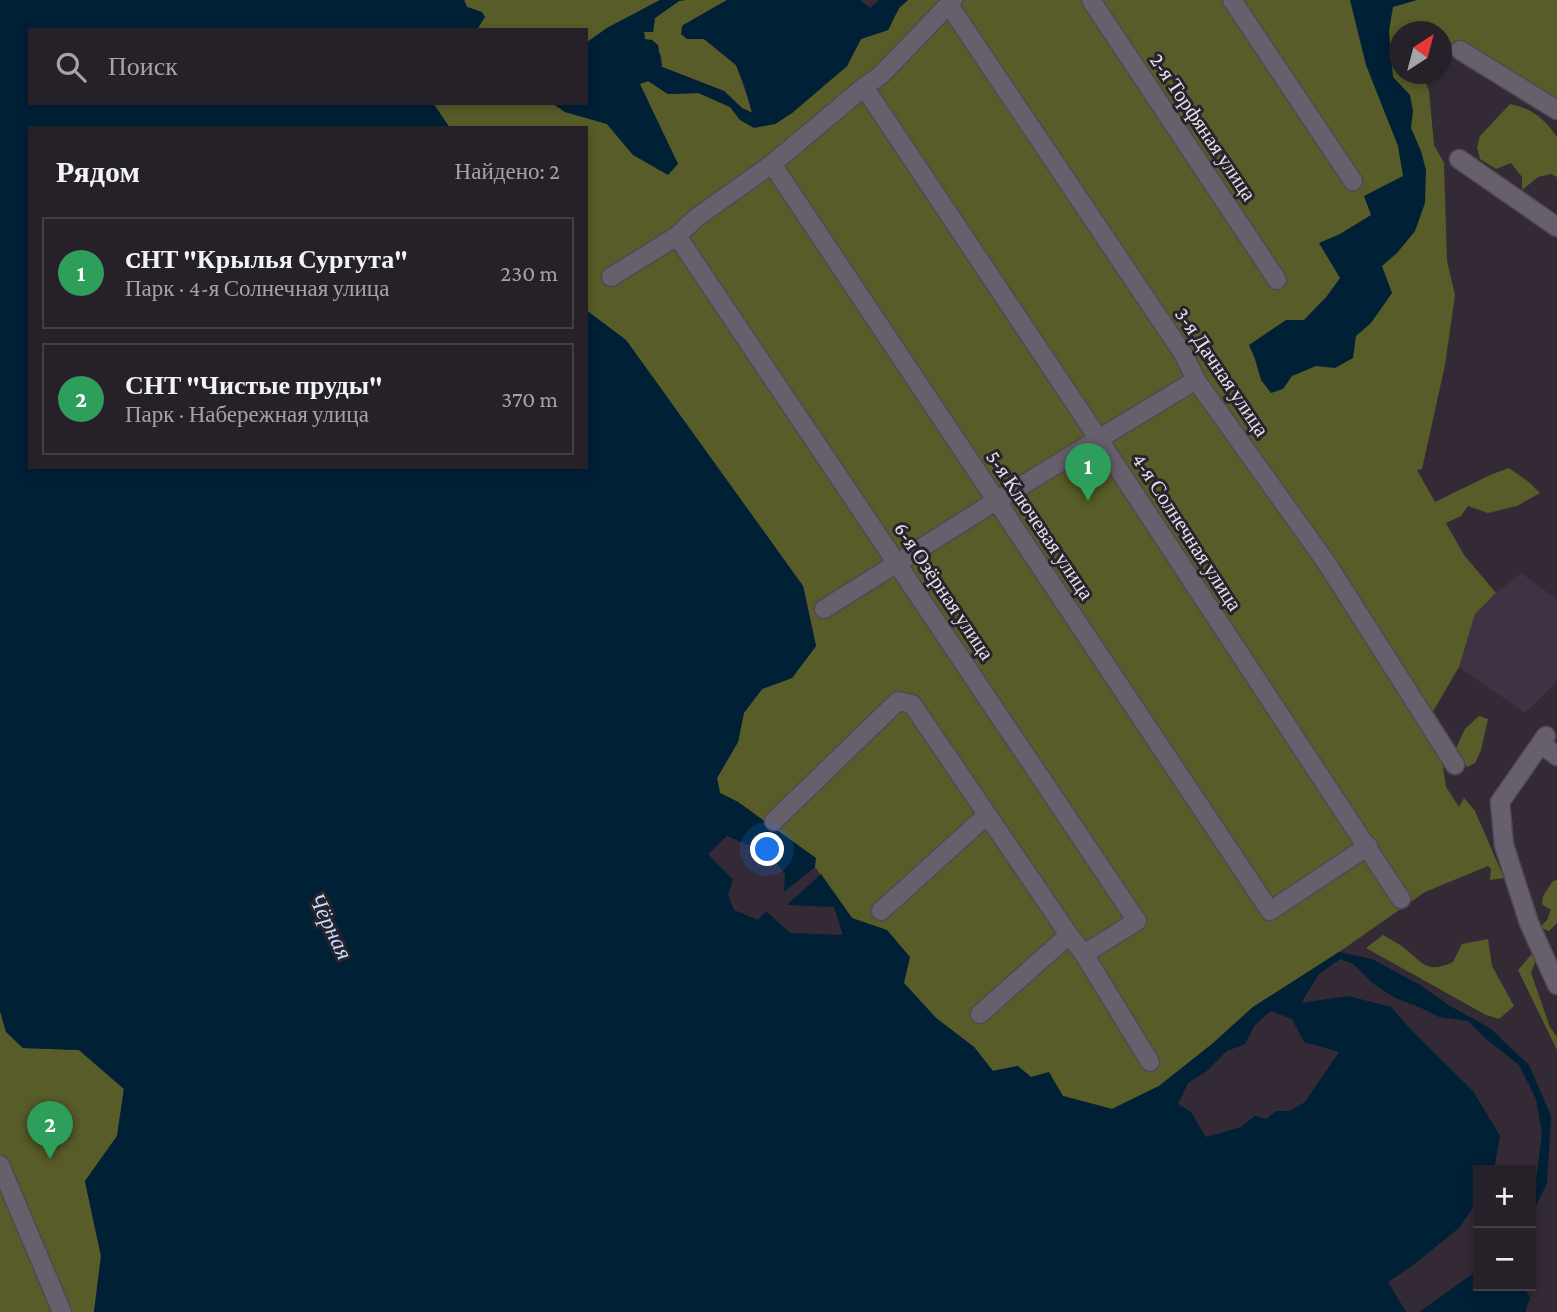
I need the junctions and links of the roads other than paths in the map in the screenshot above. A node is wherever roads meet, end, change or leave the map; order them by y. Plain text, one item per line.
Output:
1 (1090, 0) edge
2 (1232, 0) edge
3 (951, 3) edge
4 (1460, 50) dead end
5 (864, 87) junction
6 (1557, 110) edge
7 (1459, 159) dead end
8 (772, 164) junction
9 (1353, 181) dead end
10 (1557, 228) edge
11 (677, 236) junction
12 (611, 277) dead end
13 (1277, 280) dead end
14 (1196, 380) junction
15 (1098, 438) junction
16 (996, 501) junction
17 (897, 562) junction
18 (824, 609) dead end
19 (1557, 756) edge
20 (1455, 765) dead end
21 (987, 815) junction
22 (774, 821) dead end
23 (1368, 846) junction
24 (1401, 898) dead end
25 (881, 911) dead end
26 (1069, 935) junction
27 (1084, 954) junction
28 (1557, 985) edge
29 (980, 1014) dead end
30 (1150, 1062) dead end
31 (0, 1165) edge
32 (62, 1312) edge

1 - 13 street, 2-я Торфяная улица
2 - 9 street
3 - 5 street
3 - 14 street, 3-я Дачная улица
4 - 6 street
5 - 8 street
5 - 15 street, 4-я Солнечная улица
7 - 10 street
8 - 11 street
8 - 16 street, 5-я Ключевая улица
11 - 12 street
11 - 17 street, 6-я Озёрная улица
14 - 15 street
14 - 20 street, 3-я Дачная улица
15 - 16 street
15 - 23 street, 4-я Солнечная улица
16 - 17 street
16 - 23 street, 5-я Ключевая улица
17 - 18 street
17 - 27 street, 6-я Озёрная улица
19 - 28 street
21 - 22 street
21 - 25 street
21 - 26 street
23 - 24 street, 4-я Солнечная улица
26 - 27 street
26 - 29 street
27 - 30 street
31 - 32 street

